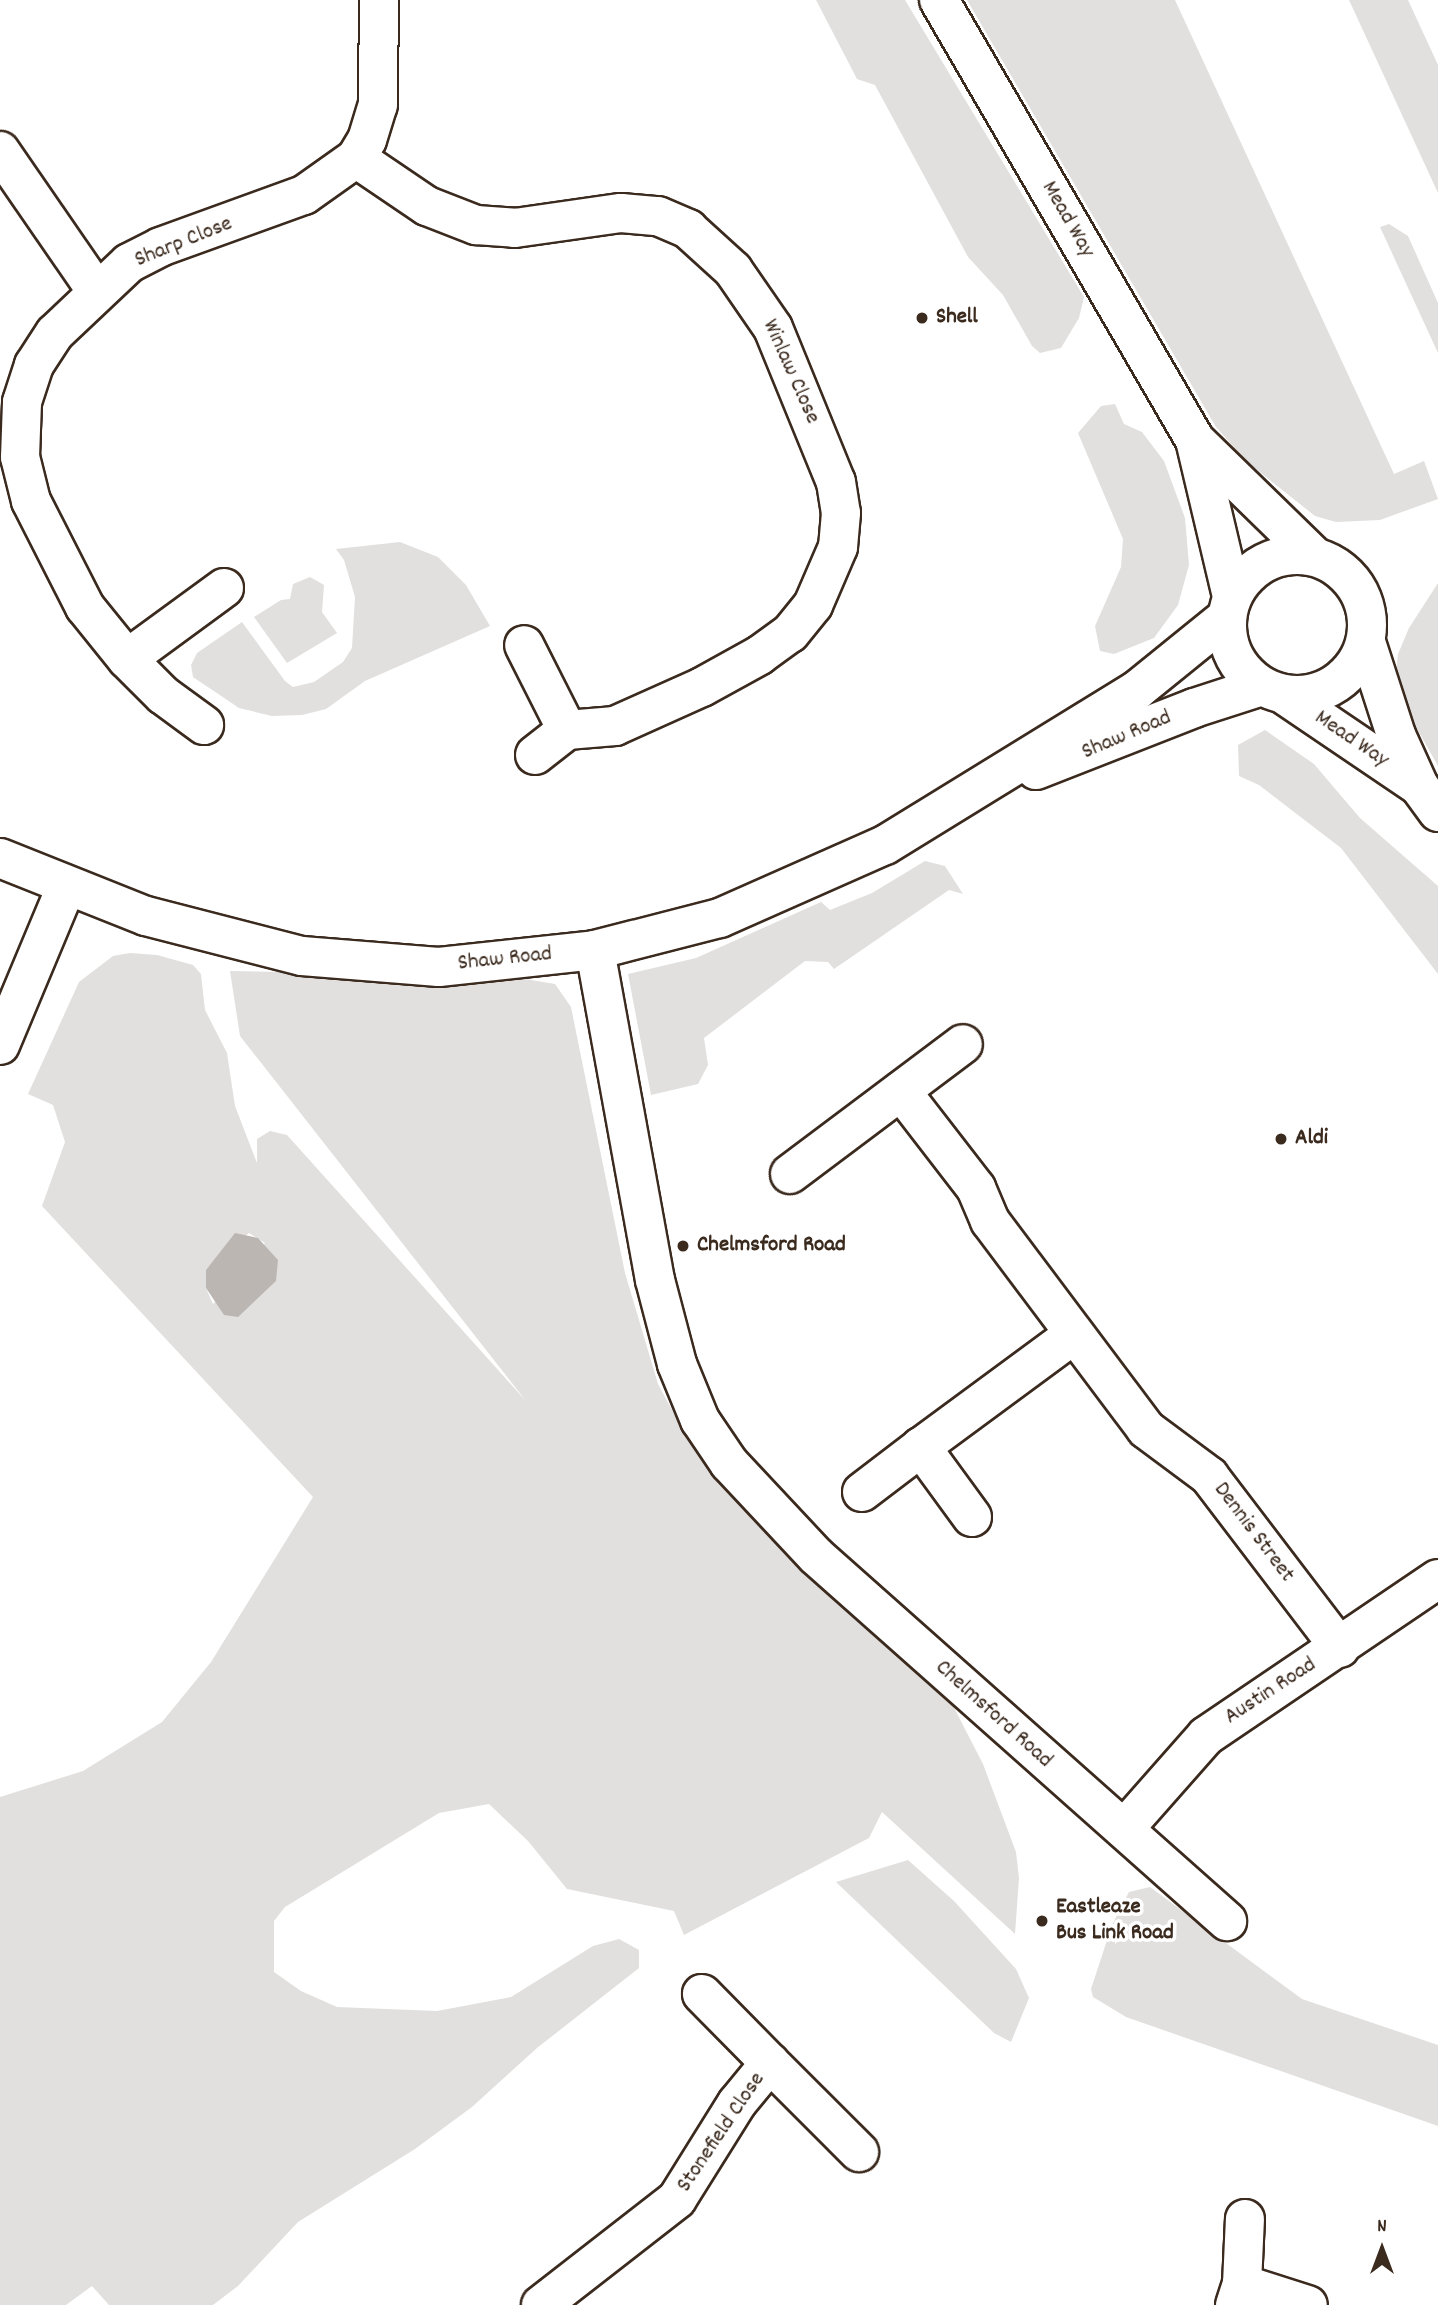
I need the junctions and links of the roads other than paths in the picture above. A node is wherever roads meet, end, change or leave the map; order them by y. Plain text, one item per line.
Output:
1 (379, 0) edge
2 (939, 0) edge
3 (0, 151) edge
4 (356, 158) junction
5 (96, 290) junction
6 (1195, 440) junction
7 (1314, 556) junction
8 (223, 588) dead end
9 (1229, 607) junction
10 (1366, 642) junction
11 (524, 645) dead end
12 (127, 659) junction
13 (1272, 690) junction
14 (204, 725) dead end
15 (567, 730) junction
16 (535, 755) dead end
17 (990, 783) junction
18 (1428, 799) edge
19 (0, 858) edge
20 (66, 887) junction
21 (595, 950) junction
22 (963, 1044) dead end
23 (0, 1045) edge
24 (901, 1091) junction
25 (790, 1174) dead end
26 (1074, 1334) junction
27 (921, 1447) junction
28 (862, 1492) dead end
29 (972, 1517) dead end
30 (1438, 1578) edge
31 (1340, 1648) junction
32 (1124, 1829) junction
33 (1227, 1922) dead end
34 (702, 1994) dead end
35 (770, 2063) junction
36 (859, 2152) dead end
37 (1245, 2219) dead end
38 (1238, 2294) edge
39 (541, 2305) edge
40 (1308, 2305) edge

1 - 4 street, Sharp Close
2 - 6 street, Mead Way
3 - 5 street
4 - 5 street, Sharp Close
4 - 15 street, Winlaw Close
5 - 12 street, Sharp Close
6 - 7 street, Mead Way
6 - 9 street, Mead Way
7 - 9 street
7 - 10 street
8 - 12 street
9 - 13 street
9 - 17 street, Shaw Road
10 - 13 street
10 - 18 street, Mead Way
11 - 15 street
12 - 14 street, Sharp Close
13 - 17 street, Shaw Road
13 - 18 street, Mead Way
15 - 16 street
17 - 21 street, Shaw Road
19 - 20 street, Shaw Road
20 - 21 street, Shaw Road
20 - 23 street
21 - 32 street, Chelmsford Road
22 - 24 street
24 - 25 street
24 - 26 street, Dennis Street
26 - 27 street
26 - 31 street, Dennis Street
27 - 28 street
27 - 29 street
30 - 31 street, Austin Road
31 - 32 street, Austin Road
32 - 33 street, Chelmsford Road
34 - 35 street, Stonefield Close
35 - 36 street, Stonefield Close
35 - 39 street, Stonefield Close
37 - 38 street
38 - 40 street

